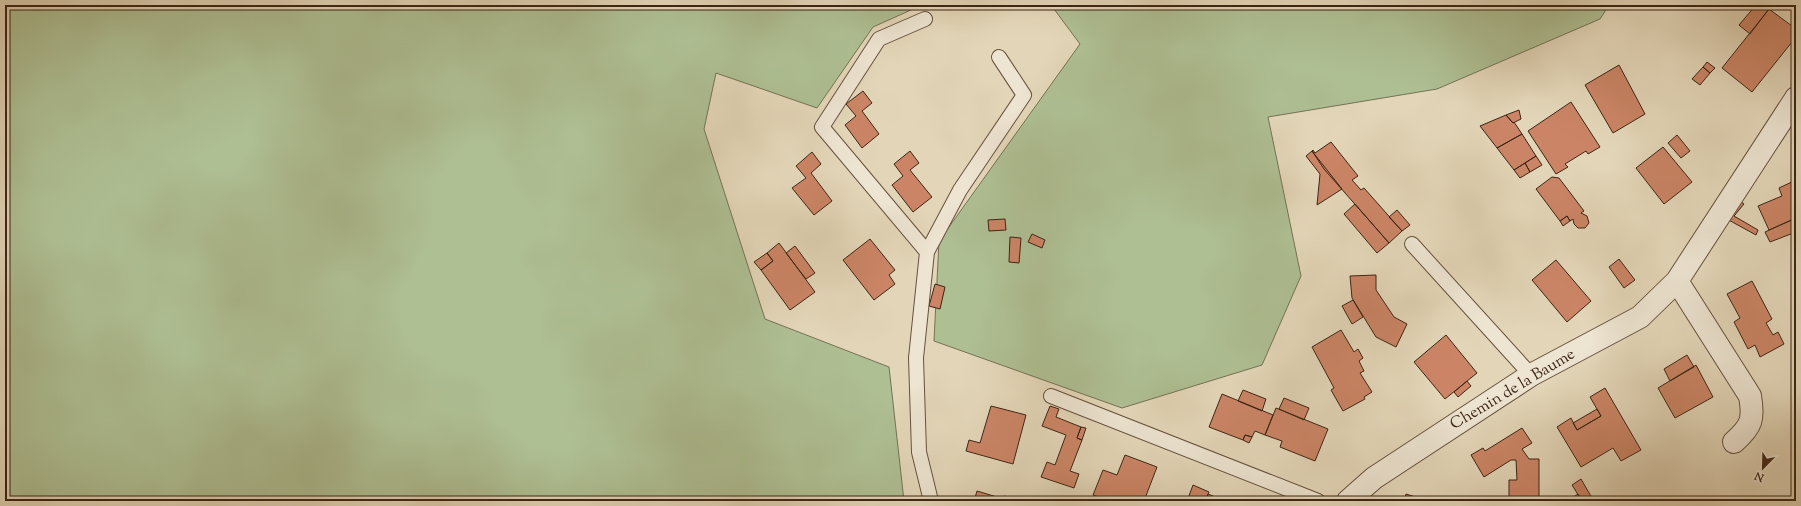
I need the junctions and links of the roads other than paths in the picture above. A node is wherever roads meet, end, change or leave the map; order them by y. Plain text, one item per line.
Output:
1 (925, 20) dead end
2 (999, 57) dead end
3 (1796, 98) edge
4 (1412, 244) dead end
5 (927, 252) junction
6 (1678, 281) junction
7 (1532, 375) junction
8 (1051, 396) dead end
9 (1734, 442) dead end
10 (931, 501) edge
11 (1318, 501) edge
12 (1348, 501) edge

1 - 5 lane
2 - 5 lane
3 - 6 street, Chemin de la Baume
4 - 7 lane
5 - 10 lane
6 - 7 street, Chemin de la Baume
6 - 9 street
7 - 12 street, Chemin de la Baume
8 - 11 lane

